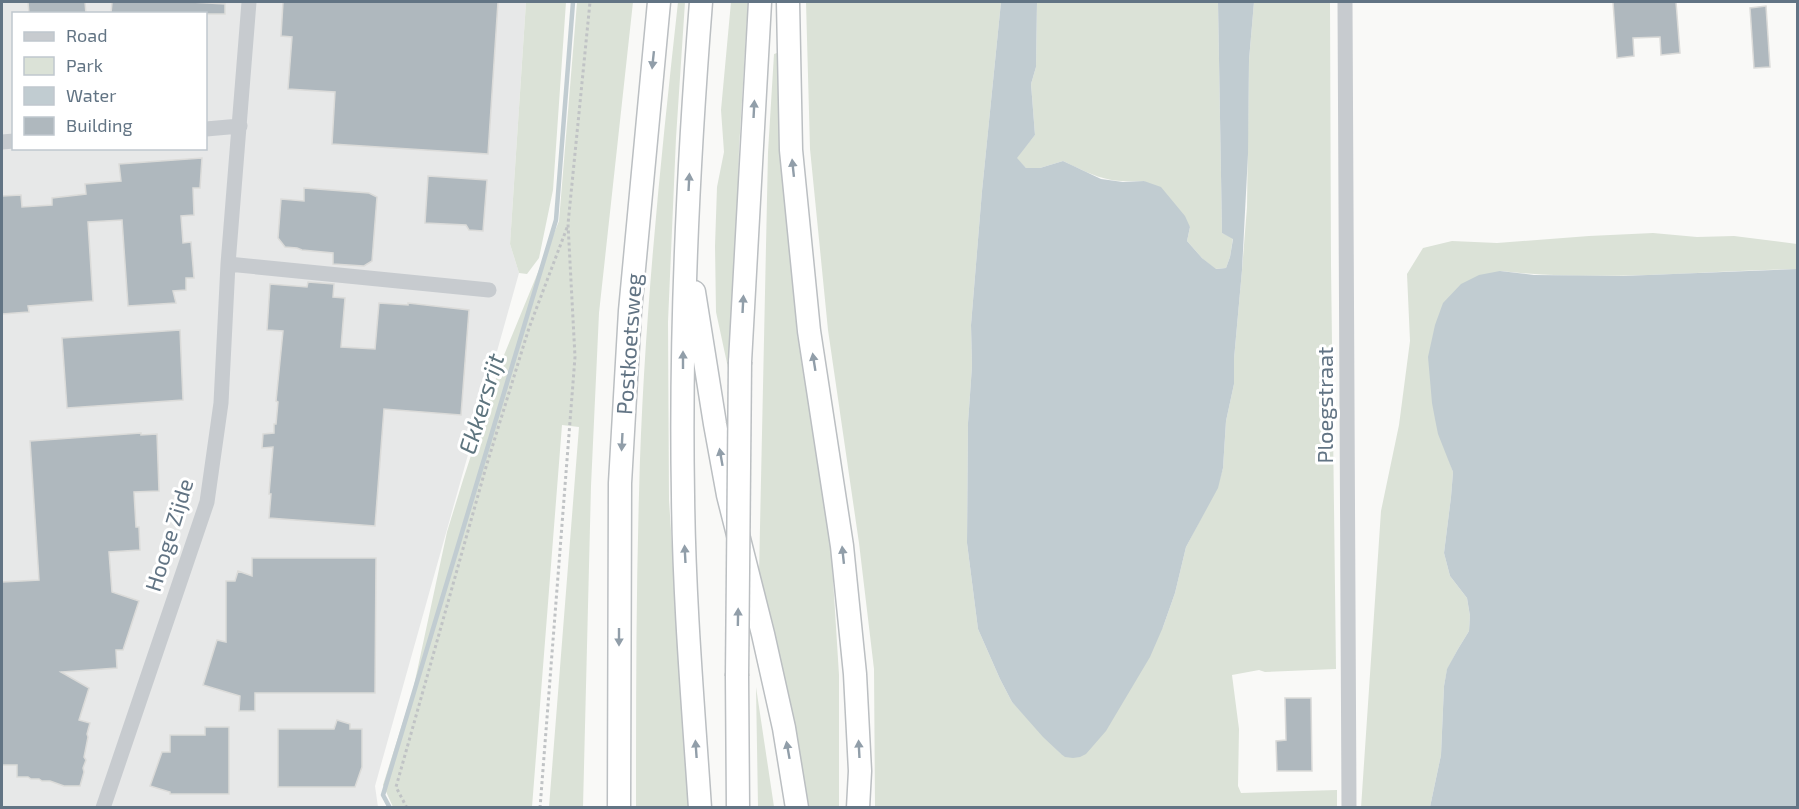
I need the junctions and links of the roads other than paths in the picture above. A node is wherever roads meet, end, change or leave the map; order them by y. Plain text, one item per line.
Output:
1 (249, 2) edge
2 (659, 2) edge
3 (701, 2) edge
4 (760, 2) edge
5 (788, 2) edge
6 (1345, 2) edge
7 (240, 126) junction
8 (207, 129) edge
9 (686, 240) junction
10 (228, 264) junction
11 (489, 290) dead end
12 (619, 687) junction
13 (103, 807) edge
14 (604, 807) edge
15 (619, 807) edge
16 (700, 807) edge
17 (738, 807) edge
18 (797, 807) edge
19 (858, 807) edge
20 (1349, 807) edge

1 - 7 street, Hooge Zijde
2 -> 12 highway, Postkoetsweg
9 -> 3 highway
17 -> 4 highway, bridge
19 -> 5 highway
6 - 20 street, Ploegstraat
7 - 8 street
7 - 10 street, Hooge Zijde
16 -> 9 highway
18 -> 9 highway
10 - 11 street
10 - 13 street, Hooge Zijde
12 - 14 highway, Postkoetsweg
12 - 15 highway, Postkoetsweg

